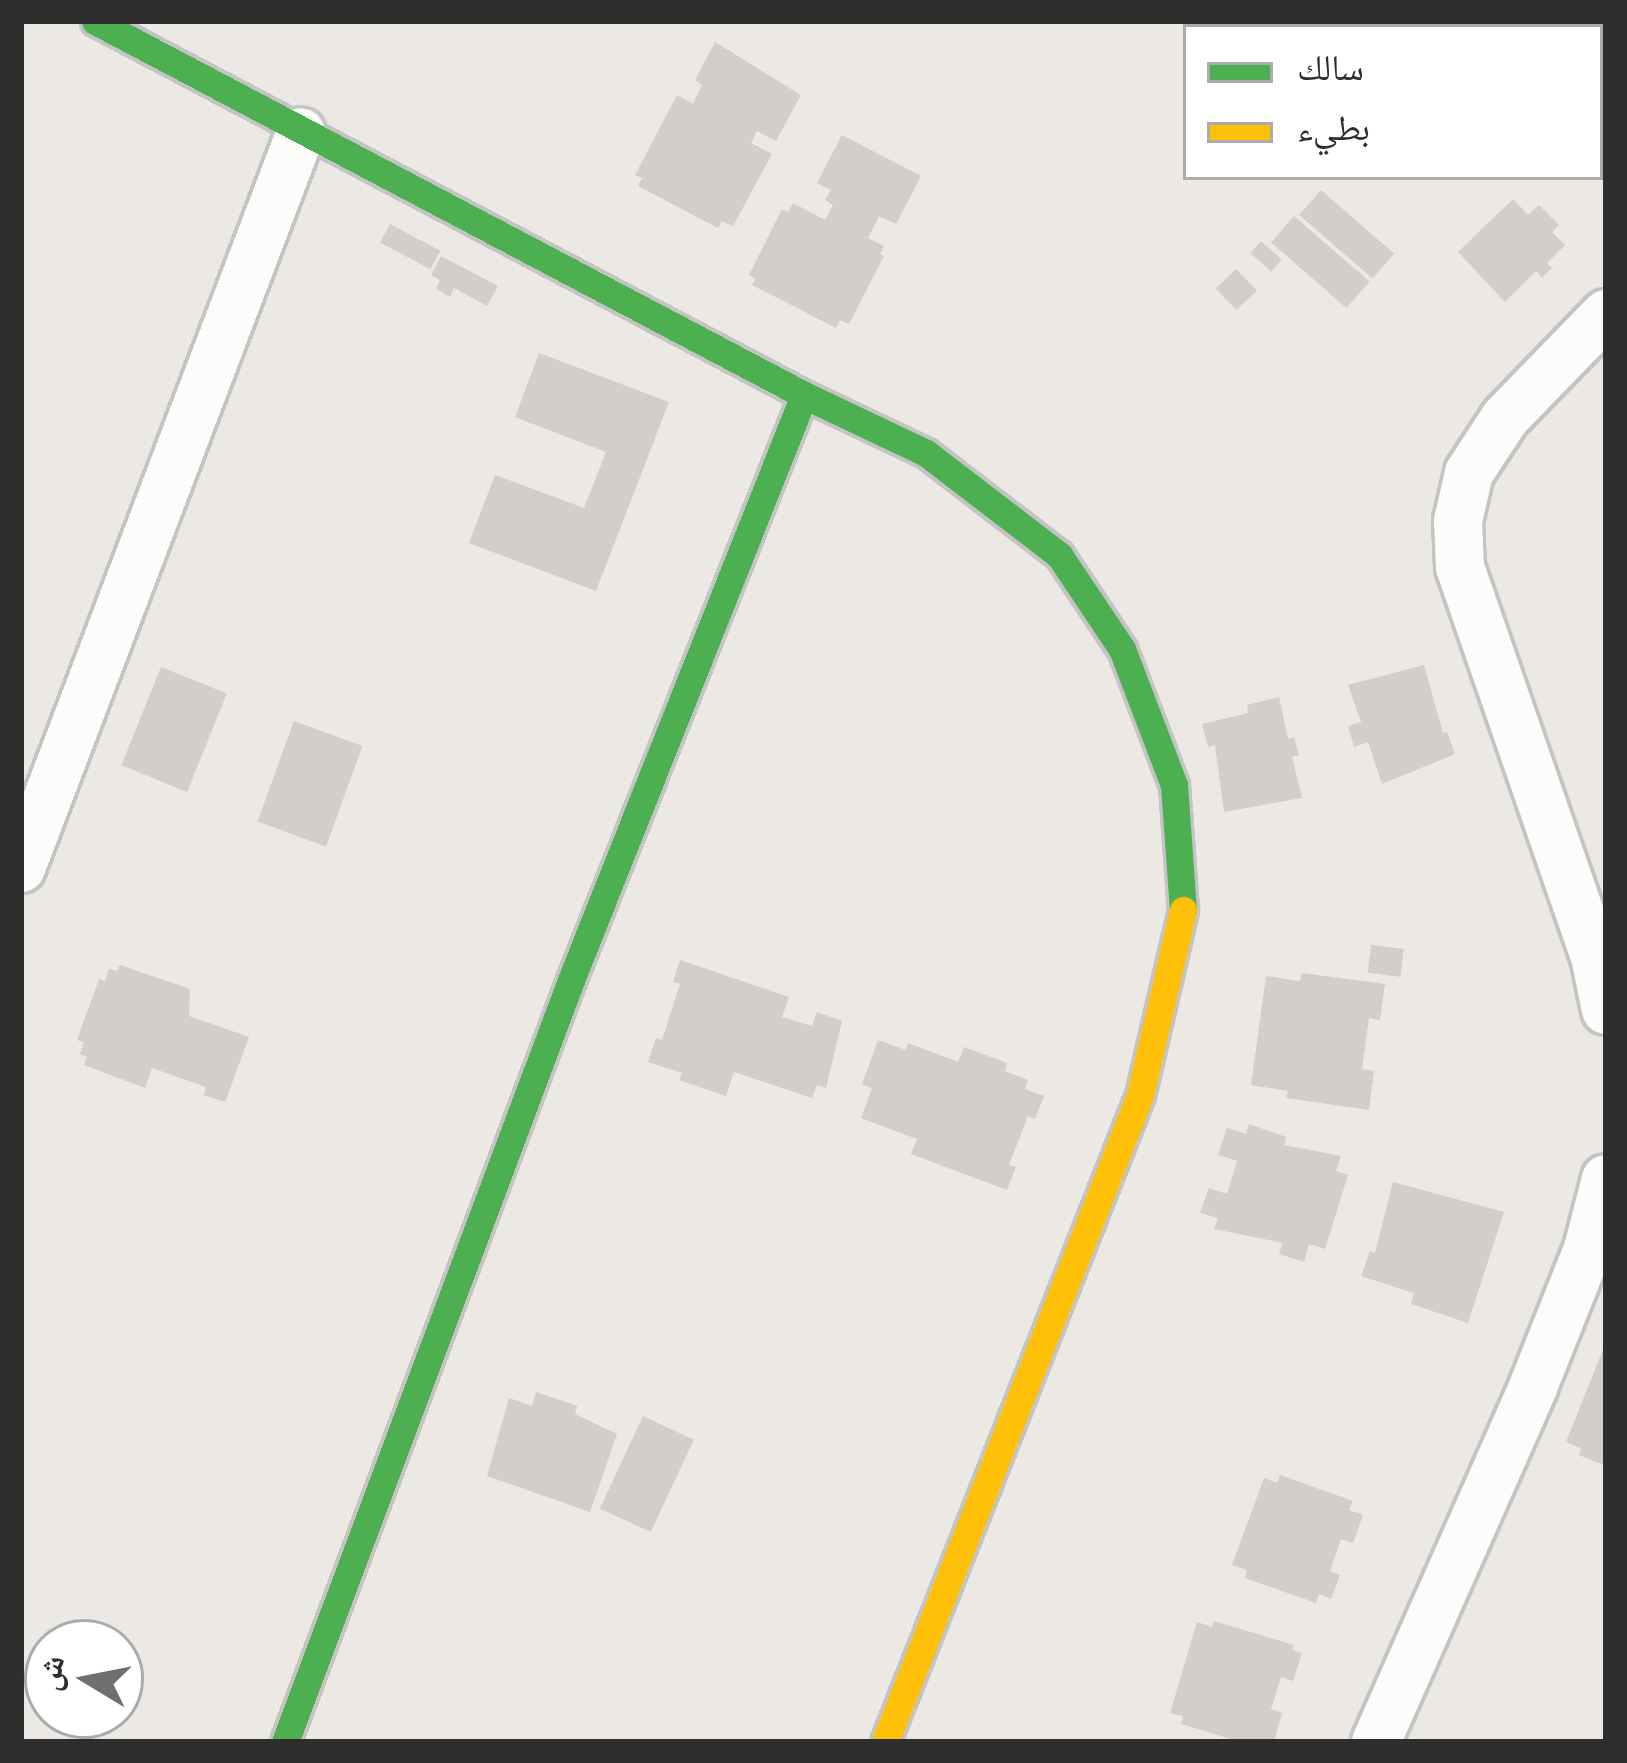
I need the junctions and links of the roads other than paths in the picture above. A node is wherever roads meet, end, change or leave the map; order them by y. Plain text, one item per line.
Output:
1 (94, 21) edge
2 (301, 132) junction
3 (1606, 314) edge
4 (804, 395) junction
5 (21, 868) edge
6 (1606, 1010) edge
7 (1606, 1179) edge
8 (285, 1742) edge
9 (886, 1742) edge
10 (1376, 1742) edge

1 - 2 street
2 - 4 street
2 - 5 street
3 - 6 street
4 - 8 street
4 - 9 street
7 - 10 street

